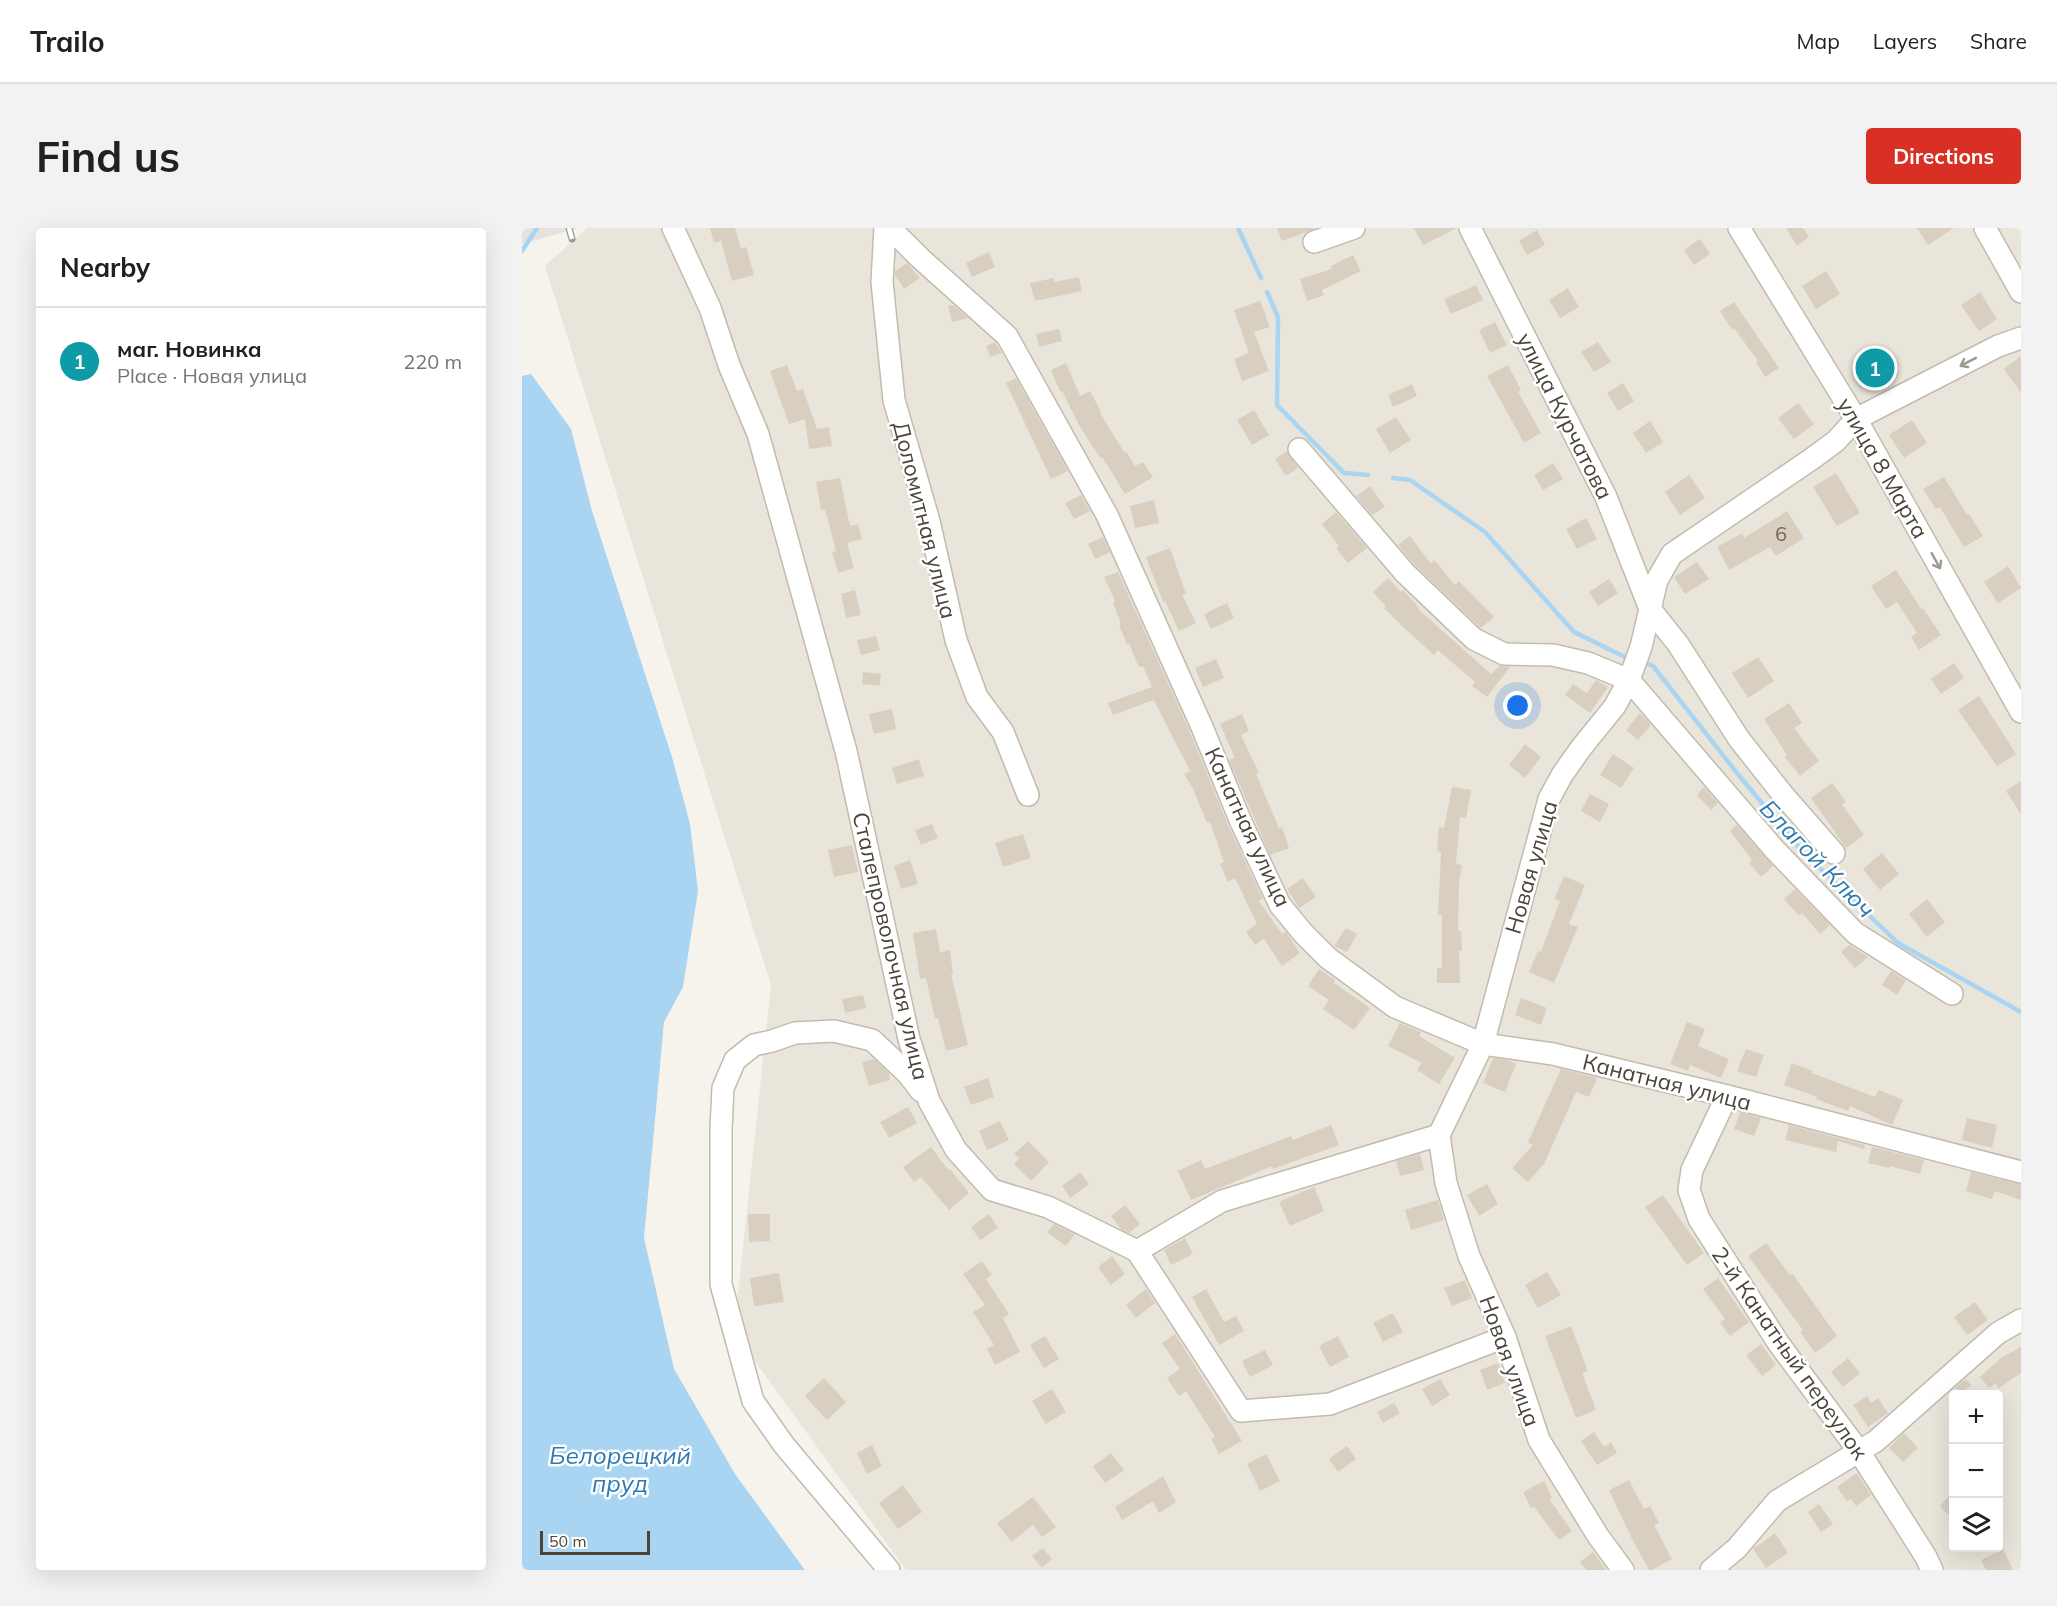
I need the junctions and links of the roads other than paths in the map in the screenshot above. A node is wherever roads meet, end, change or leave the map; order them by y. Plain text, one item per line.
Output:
1 (674, 228) edge
2 (885, 228) edge
3 (890, 228) edge
4 (1354, 228) edge
5 (1470, 228) edge
6 (1739, 228) edge
7 (1985, 228) edge
8 (1314, 242) dead end
9 (2021, 292) edge
10 (2021, 338) edge
11 (1856, 419) junction
12 (1299, 449) dead end
13 (1650, 609) junction
14 (1629, 680) junction
15 (2021, 711) edge
16 (1028, 795) dead end
17 (1834, 853) dead end
18 (1952, 994) dead end
19 (1482, 1044) junction
20 (1727, 1096) junction
21 (929, 1101) junction
22 (1440, 1136) junction
23 (2021, 1172) edge
24 (1137, 1251) junction
25 (2021, 1320) edge
26 (1504, 1337) junction
27 (1858, 1450) junction
28 (889, 1570) edge
29 (1623, 1570) edge
30 (1711, 1570) edge
31 (1932, 1570) edge

1 - 21 street, Сталепроволочная улица
2 - 16 street, Доломитная улица
3 - 19 street, Канатная улица
4 - 8 street
5 - 13 street, улица Курчатова
6 - 11 street, улица 8 Марта
7 - 9 street
10 -> 11 street, Новая улица
11 - 13 street, Новая улица
11 -> 15 street, улица 8 Марта
12 - 14 street
13 - 14 street, Новая улица
13 - 17 street, улица Курчатова
14 - 18 street
14 - 19 street, Новая улица
19 - 20 street, Канатная улица
19 - 22 street, Новая улица
20 - 23 street, Канатная улица
20 - 27 street, 2-й Канатный переулок
21 - 24 street, Сталепроволочная улица
21 - 28 street
22 - 24 street
22 - 26 street, Новая улица
24 - 26 street
25 - 27 street
26 - 29 street, Новая улица
27 - 30 street
27 - 31 street, 2-й Канатный переулок

